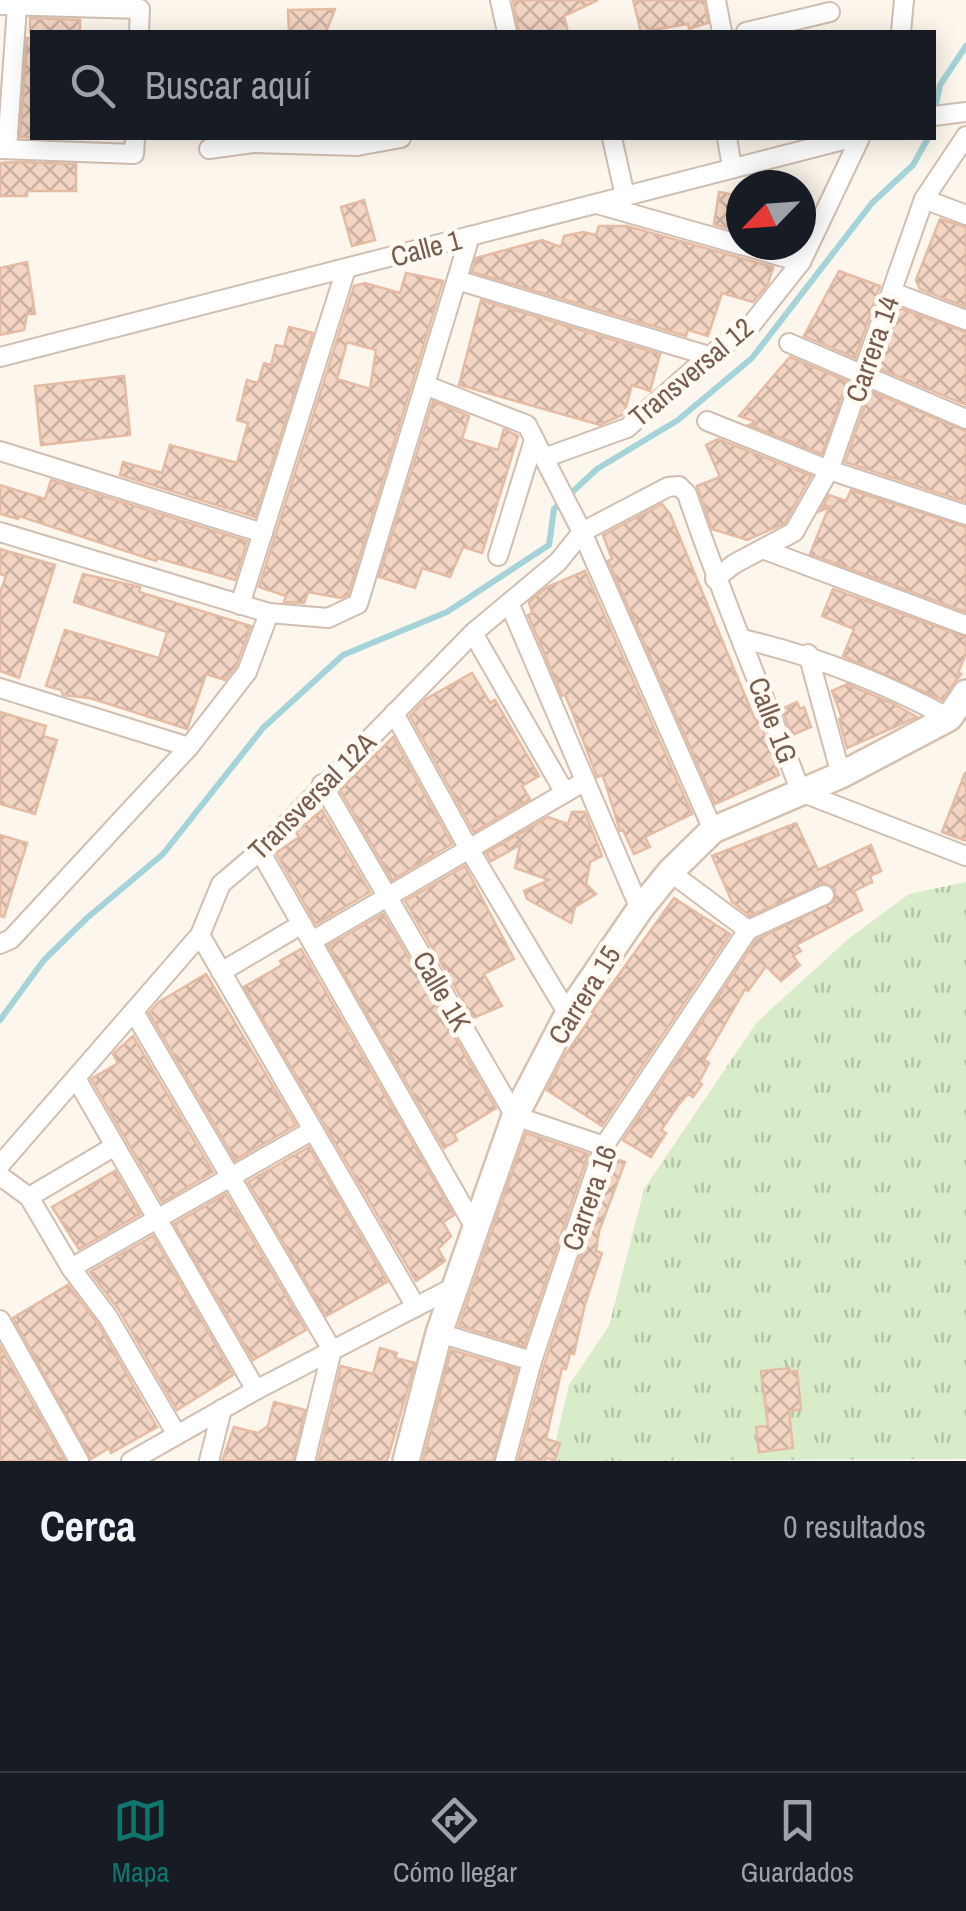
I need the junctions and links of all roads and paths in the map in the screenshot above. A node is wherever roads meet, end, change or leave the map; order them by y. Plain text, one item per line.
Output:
1 (500, 0) edge
2 (716, 0) edge
3 (904, 0) edge
4 (9, 5) edge
5 (830, 6) edge
6 (139, 30) edge
7 (507, 30) edge
8 (722, 30) edge
9 (752, 30) edge
10 (901, 30) edge
11 (966, 136) edge
12 (253, 140) edge
13 (612, 140) edge
14 (727, 140) edge
15 (843, 140) edge
16 (859, 140) edge
17 (358, 142) edge
18 (135, 146) edge
19 (4, 149) edge
20 (209, 149) dead end
21 (732, 167) junction
22 (625, 196) junction
23 (924, 199) junction
24 (597, 204) junction
25 (966, 215) edge
26 (470, 236) junction
27 (726, 240) edge
28 (794, 260) edge
29 (801, 262) junction
30 (346, 269) junction
31 (457, 280) junction
32 (892, 292) junction
33 (966, 320) edge
34 (789, 343) dead end
35 (0, 356) edge
36 (709, 356) junction
37 (864, 376) junction
38 (425, 385) junction
39 (966, 418) edge
40 (706, 421) dead end
41 (531, 432) junction
42 (0, 451) edge
43 (546, 462) junction
44 (829, 470) junction
45 (679, 486) joint
46 (966, 516) edge
47 (579, 528) junction
48 (0, 532) edge
49 (263, 533) junction
50 (765, 550) junction
51 (498, 556) dead end
52 (715, 579) junction
53 (510, 605) junction
54 (240, 606) junction
55 (269, 613) junction
56 (966, 625) edge
57 (473, 633) junction
58 (742, 639) junction
59 (808, 654) junction
60 (0, 688) edge
61 (966, 693) edge
62 (394, 713) junction
63 (958, 713) edge
64 (189, 747) junction
65 (841, 775) junction
66 (585, 781) junction
67 (322, 784) junction
68 (801, 792) junction
69 (565, 793) junction
70 (714, 830) junction
71 (469, 849) junction
72 (260, 851) junction
73 (966, 856) edge
74 (670, 872) junction
75 (388, 896) junction
76 (824, 896) dead end
77 (640, 909) junction
78 (748, 930) junction
79 (307, 933) junction
80 (200, 935) junction
81 (0, 944) edge
82 (222, 972) junction
83 (134, 1012) junction
84 (568, 1014) junction
85 (76, 1080) junction
86 (515, 1116) junction
87 (313, 1130) junction
88 (115, 1146) junction
89 (604, 1146) junction
90 (0, 1165) edge
91 (0, 1176) edge
92 (233, 1176) junction
93 (29, 1197) junction
94 (157, 1219) junction
95 (474, 1226) junction
96 (70, 1268) junction
97 (456, 1286) junction
98 (416, 1307) junction
99 (0, 1320) edge
100 (439, 1332) junction
101 (332, 1350) junction
102 (532, 1361) junction
103 (256, 1390) junction
104 (222, 1409) junction
105 (177, 1435) junction
106 (79, 1461) edge
107 (131, 1461) edge
108 (209, 1461) edge
109 (305, 1461) edge
110 (406, 1461) edge
111 (504, 1461) edge

1 - 7 street
2 - 8 street
3 - 10 street
4 - 6 street
4 - 19 street
5 - 9 street
11 - 23 street, Carrera 14
12 - 17 street
12 - 20 street
13 - 22 street
14 - 21 street
15 - 21 street, Calle 1
16 - 29 street, Transversal 12
18 - 19 street
21 - 22 street, Calle 1
22 - 24 street, Calle 1
23 - 25 street
23 - 32 street, Carrera 14
24 - 26 street, Calle 1
24 - 27 street
26 - 30 street, Calle 1
26 - 31 street
28 - 29 street
29 - 36 street, Transversal 12
30 - 35 street, Calle 1
30 - 49 street
31 - 36 street
31 - 38 street
32 - 33 street
32 - 37 street, Carrera 14
34 - 37 street
36 - 43 street, Transversal 12
37 - 39 street
37 - 44 street, Carrera 14
38 - 41 street
38 - 55 street
40 - 44 street
41 - 43 street
41 - 51 street
42 - 49 street
43 - 47 street
44 - 46 street
44 - 50 street, Carrera 14
45 - 47 street, Transversal 12A
45 - 52 street, Calle 1G
47 - 53 street, Transversal 12A
47 - 70 street
48 - 54 street
49 - 54 street
50 - 52 street, Carrera 14
50 - 56 street
52 - 58 street, Calle 1G
53 - 57 street, Transversal 12A
53 - 66 street
54 - 55 street
55 - 64 street
57 - 62 street, Transversal 12A
57 - 69 street
58 - 59 street
58 - 68 street, Calle 1G
59 - 63 street
59 - 65 street
60 - 64 street
61 - 63 main road, Carrera 15
62 - 67 street, Transversal 12A
62 - 71 street
63 - 65 main road, Carrera 15
64 - 81 street
65 - 68 main road, Carrera 15
66 - 69 street
66 - 77 street
67 - 72 street, Transversal 12A
67 - 75 street, Calle 1K
68 - 70 main road, Carrera 15
68 - 73 street, Calle 1G
69 - 71 street
70 - 74 main road, Carrera 15
71 - 75 street
71 - 84 street
72 - 79 street
72 - 80 street, Transversal 12A
74 - 77 main road, Carrera 15
74 - 78 street
75 - 79 street
75 - 86 street, Calle 1K
76 - 78 street
77 - 84 main road, Carrera 15
78 - 89 street, Carrera 16
79 - 82 street
79 - 95 street
80 - 82 street
80 - 83 street, Transversal 12A
82 - 87 street
83 - 85 street, Transversal 12A
83 - 92 street
84 - 86 main road, Carrera 15
85 - 88 street
85 - 90 street, Transversal 12A
86 - 89 street
86 - 95 main road, Carrera 15
87 - 92 street
87 - 98 street
88 - 93 street
88 - 94 street
89 - 102 street, Carrera 16
91 - 93 street
92 - 94 street
92 - 101 street
93 - 96 street
94 - 96 street
94 - 103 street
95 - 97 main road, Carrera 15
96 - 105 street
97 - 98 street
97 - 100 main road, Carrera 15
98 - 101 street
99 - 106 street
100 - 102 street
100 - 110 main road, Carrera 15
101 - 103 street
101 - 109 street
102 - 111 street, Carrera 16
103 - 104 street
104 - 105 street
104 - 108 street
105 - 107 street

